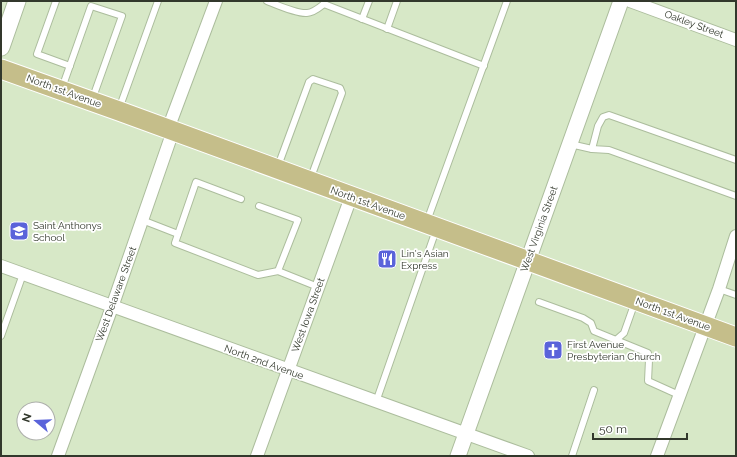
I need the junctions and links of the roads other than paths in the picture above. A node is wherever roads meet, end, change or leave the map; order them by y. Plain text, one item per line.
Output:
1 (17, 1) edge
2 (56, 1) edge
3 (158, 1) edge
4 (216, 1) edge
5 (267, 1) edge
6 (369, 1) edge
7 (397, 1) edge
8 (507, 1) edge
9 (621, 1) edge
10 (630, 1) edge
11 (92, 3) edge
12 (324, 3) edge
13 (362, 19) junction
14 (387, 29) junction
15 (736, 40) edge
16 (1, 47) edge
17 (70, 66) junction
18 (484, 66) junction
19 (1, 69) edge
20 (61, 90) junction
21 (92, 101) junction
22 (118, 111) junction
23 (171, 130) junction
24 (570, 144) junction
25 (592, 149) junction
26 (736, 160) edge
27 (277, 169) junction
28 (310, 182) junction
29 (736, 196) edge
30 (351, 197) junction
31 (241, 199) dead end
32 (260, 206) dead end
33 (142, 220) junction
34 (431, 226) junction
35 (178, 234) junction
36 (736, 236) edge
37 (527, 261) junction
38 (1, 266) edge
39 (278, 271) junction
40 (23, 274) junction
41 (318, 287) junction
42 (718, 289) junction
43 (736, 295) edge
44 (635, 300) junction
45 (539, 302) dead end
46 (112, 307) junction
47 (704, 326) junction
48 (1, 336) edge
49 (736, 337) edge
50 (616, 340) junction
51 (288, 370) junction
52 (594, 390) dead end
53 (679, 395) junction
54 (376, 402) junction
55 (466, 434) junction
56 (58, 456) edge
57 (257, 456) edge
58 (458, 456) edge
59 (528, 456) edge
60 (572, 456) edge
61 (657, 456) edge

1 - 16 main road
2 - 17 lane
3 - 22 lane
4 - 23 street, West Delaware Street
5 - 12 lane
6 - 13 lane
7 - 14 lane
8 - 18 lane
9 - 24 street, West Virginia Street
10 - 15 street, Oakley Street
11 - 17 lane
11 - 21 lane
12 - 13 lane
13 - 14 lane
14 - 18 lane
17 - 20 lane
18 - 34 lane
19 - 20 main road, North 1st Avenue
20 - 21 main road, North 1st Avenue
21 - 22 main road, North 1st Avenue
22 - 23 main road, North 1st Avenue
23 - 27 main road, North 1st Avenue
23 - 33 street, West Delaware Street
24 - 25 lane
24 - 37 street, West Virginia Street
25 - 26 lane
25 - 29 lane
27 - 28 main road, North 1st Avenue
27 - 28 lane
28 - 30 main road, North 1st Avenue
30 - 34 main road, North 1st Avenue
30 - 41 street, West Iowa Street
31 - 35 lane
32 - 39 lane
33 - 35 lane
33 - 46 street, West Delaware Street
34 - 37 main road, North 1st Avenue
34 - 54 lane
35 - 39 lane
36 - 42 street
37 - 44 main road, North 1st Avenue
37 - 55 street, West Virginia Street
38 - 40 street, North 2nd Avenue
39 - 41 lane
40 - 46 street, North 2nd Avenue
40 - 48 lane
41 - 51 street, West Iowa Street
42 - 43 lane
42 - 47 street
44 - 47 main road, North 1st Avenue
44 - 50 lane
45 - 50 lane
46 - 51 street, North 2nd Avenue
46 - 56 street, West Delaware Street
47 - 49 main road, North 1st Avenue
47 - 53 street
50 - 53 lane
51 - 54 street, North 2nd Avenue
51 - 57 street, West Iowa Street
52 - 60 lane
53 - 61 street
54 - 55 street, North 2nd Avenue
55 - 58 street, West Virginia Street
55 - 59 street, North 2nd Avenue

